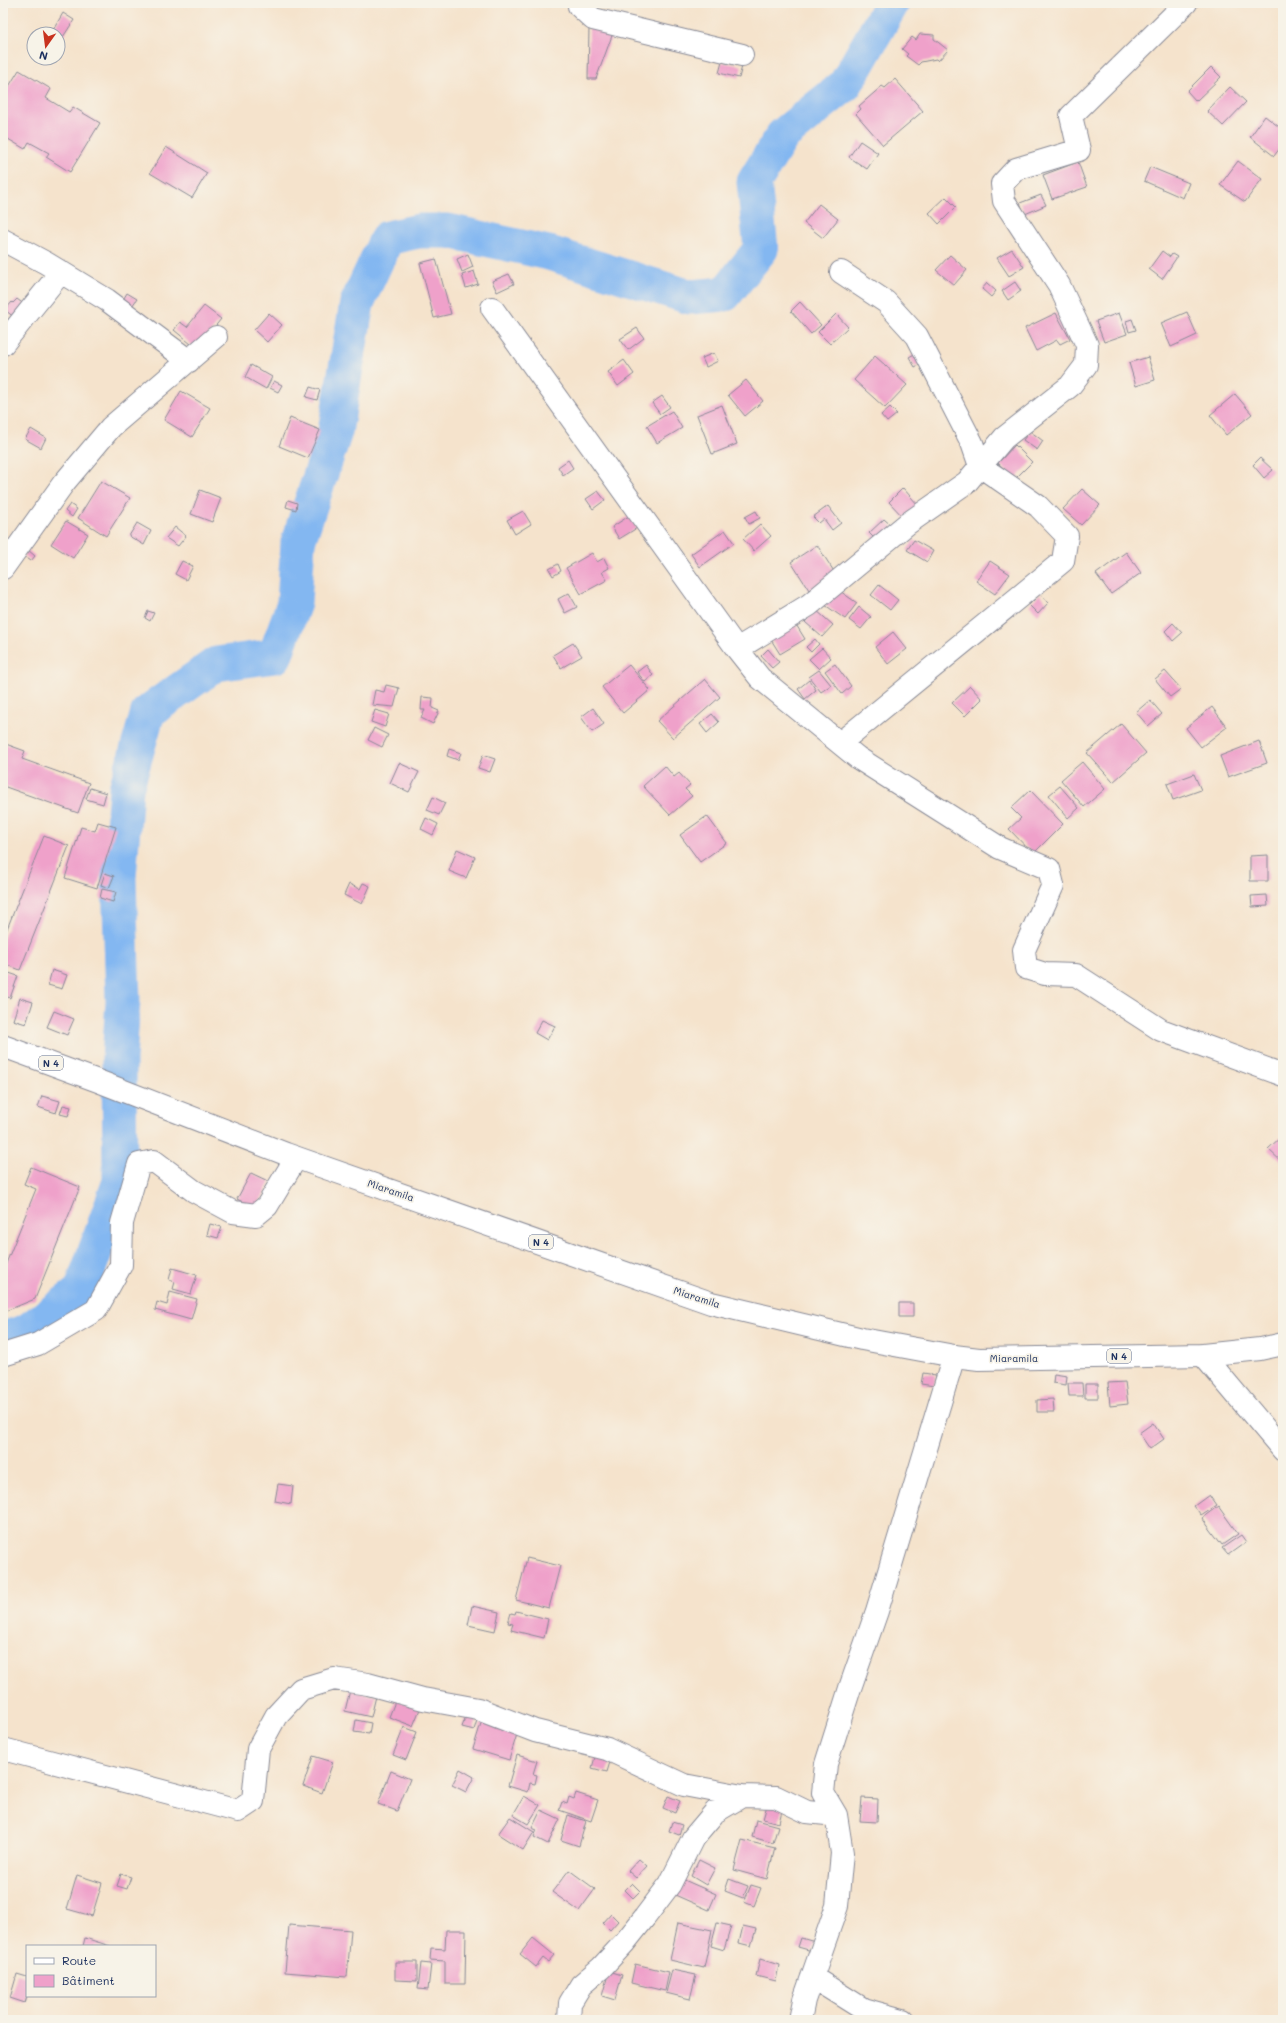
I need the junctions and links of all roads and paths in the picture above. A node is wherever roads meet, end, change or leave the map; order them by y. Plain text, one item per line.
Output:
1 (579, 3) edge
2 (1186, 3) edge
3 (742, 55) dead end
4 (3, 240) edge
5 (61, 272) junction
6 (840, 272) dead end
7 (492, 308) dead end
8 (216, 337) dead end
9 (3, 344) edge
10 (189, 362) junction
11 (980, 466) junction
12 (3, 568) edge
13 (737, 649) junction
14 (840, 743) junction
15 (3, 1046) edge
16 (1283, 1075) edge
17 (296, 1158) junction
18 (1283, 1344) edge
19 (3, 1355) edge
20 (1203, 1355) junction
21 (954, 1356) junction
22 (1283, 1450) edge
23 (3, 1750) edge
24 (742, 1796) junction
25 (836, 1815) junction
26 (812, 1977) junction
27 (569, 2020) edge
28 (800, 2020) edge
29 (903, 2020) edge

1 - 3 street
2 - 11 street
4 - 5 street
5 - 9 street
5 - 10 street
6 - 11 street
7 - 13 street
8 - 10 street
10 - 12 street
11 - 13 street
11 - 14 street
13 - 14 street
14 - 16 street
15 - 17 street, Miaramila / N 4
17 - 19 street
17 - 21 street, Miaramila / N 4
18 - 20 street, Miaramila / N 4
20 - 21 street, Miaramila / N 4
20 - 22 street
21 - 25 street
23 - 24 street
24 - 25 street
24 - 27 street
25 - 26 street
26 - 28 street
26 - 29 street

